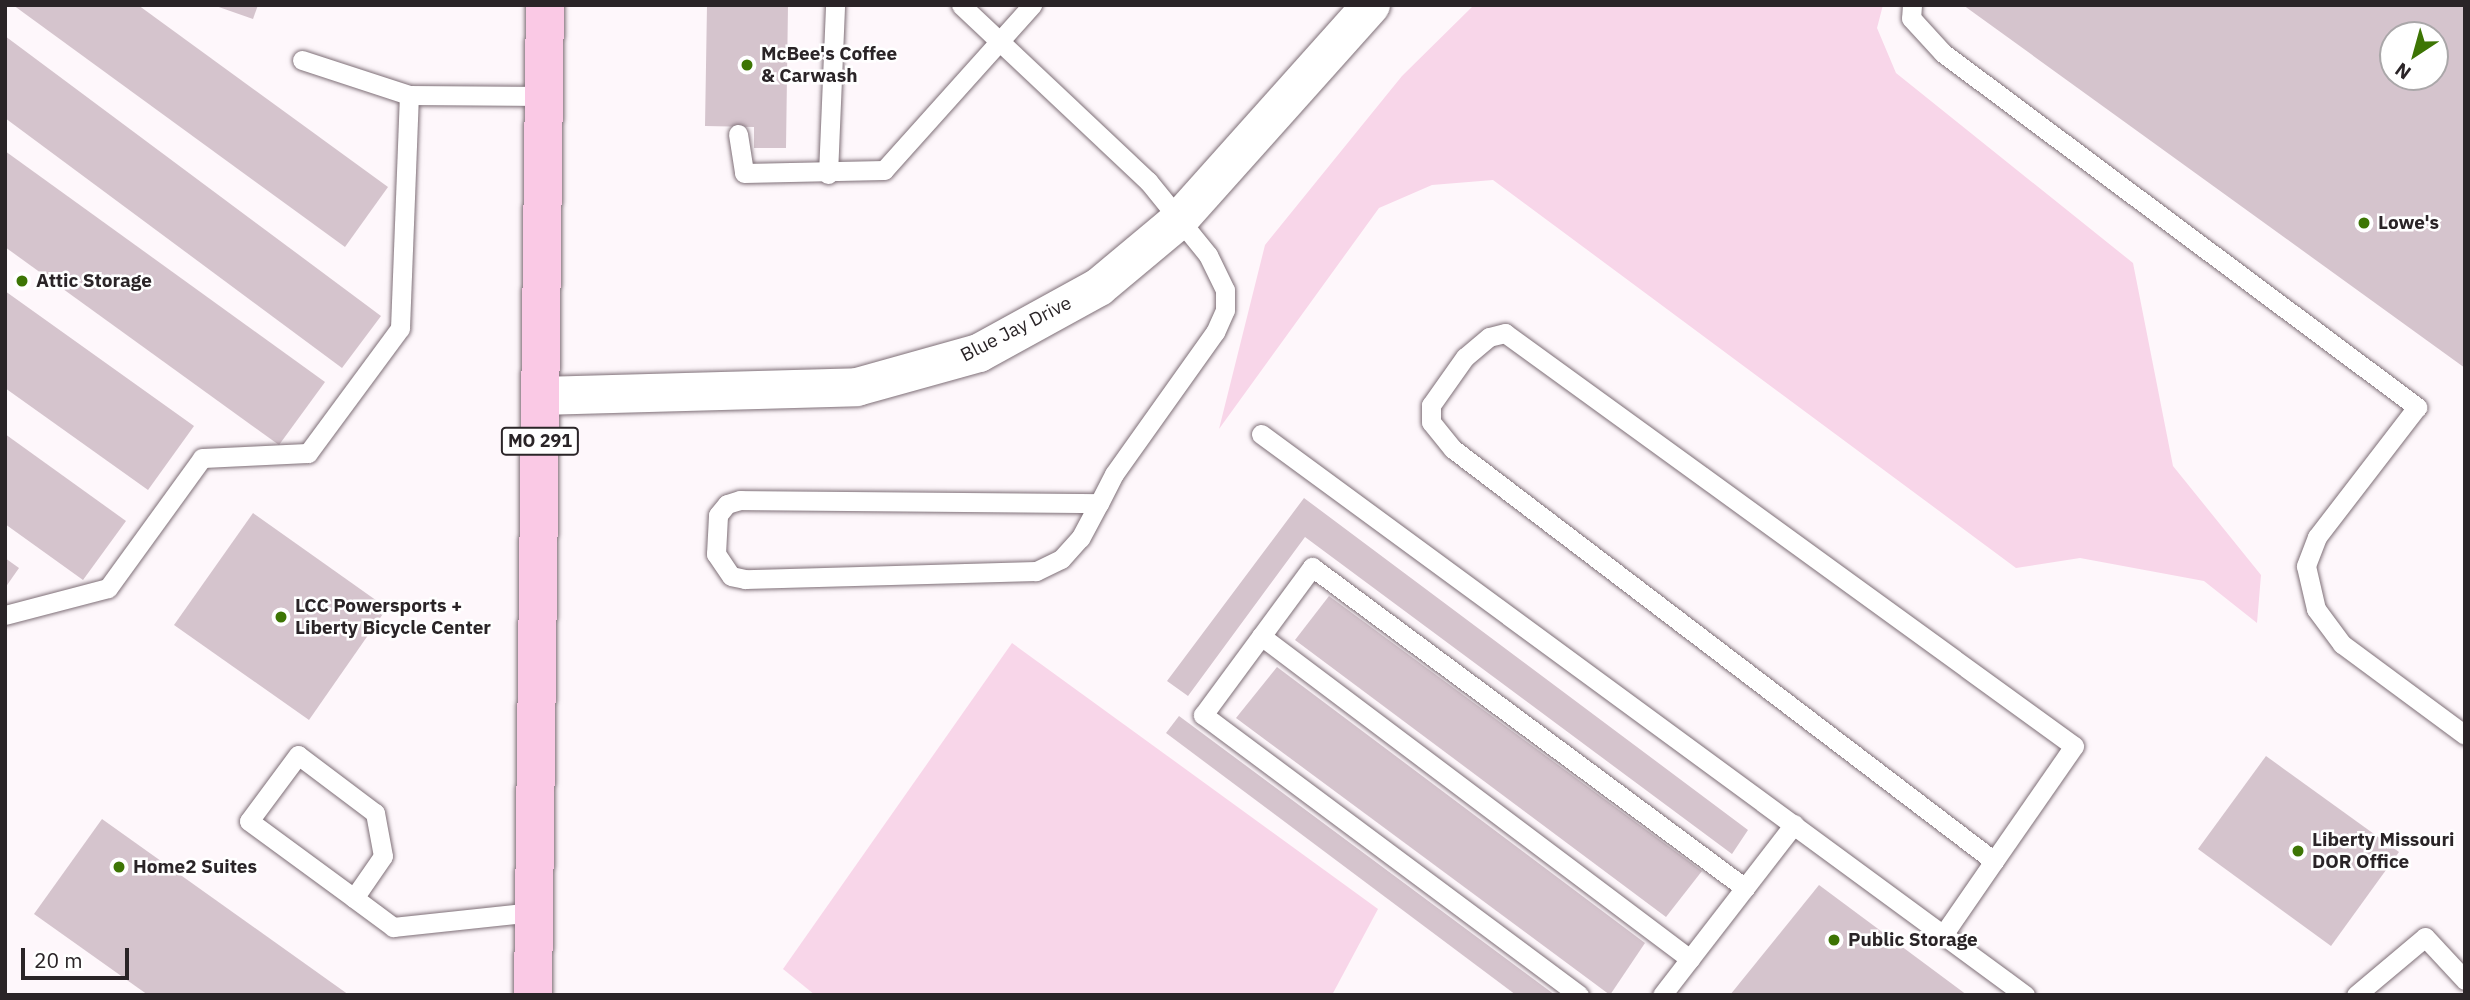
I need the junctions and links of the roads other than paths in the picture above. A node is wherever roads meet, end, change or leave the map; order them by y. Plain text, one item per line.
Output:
1 (545, 5) edge
2 (835, 5) edge
3 (961, 5) edge
4 (1032, 5) edge
5 (1371, 5) edge
6 (1912, 5) edge
7 (1000, 38) junction
8 (302, 60) dead end
9 (409, 95) junction
10 (544, 96) junction
11 (738, 134) dead end
12 (828, 174) junction
13 (1179, 220) junction
14 (541, 396) junction
15 (1261, 434) dead end
16 (1099, 503) junction
17 (5, 615) edge
18 (1261, 636) junction
19 (2465, 735) edge
20 (1794, 824) junction
21 (1994, 861) junction
22 (1745, 888) junction
23 (354, 898) junction
24 (533, 912) junction
25 (1943, 935) junction
26 (1690, 959) junction
27 (2465, 980) edge
28 (537, 992) edge
29 (1579, 995) edge
30 (1662, 995) edge
31 (2025, 995) edge
32 (2356, 995) edge

1 - 10 main road, MO 291
2 - 12 lane
3 - 7 lane
4 - 7 lane
5 - 13 street, Blue Jay Drive
6 - 19 lane
7 - 12 lane
7 - 13 lane
8 - 9 lane
9 - 10 lane
9 - 17 lane
10 - 14 main road, MO 291
11 - 12 lane
13 - 14 street, Blue Jay Drive
13 - 16 lane
14 - 24 main road, MO 291
15 - 20 lane
16 - 16 lane
18 - 22 lane
18 - 26 lane
18 - 29 lane
20 - 22 lane
20 - 25 lane
21 - 21 lane
21 - 25 lane
22 - 26 lane
23 - 23 lane
23 - 24 lane
24 - 28 main road, MO 291
25 - 31 lane
26 - 30 lane
27 - 32 lane

